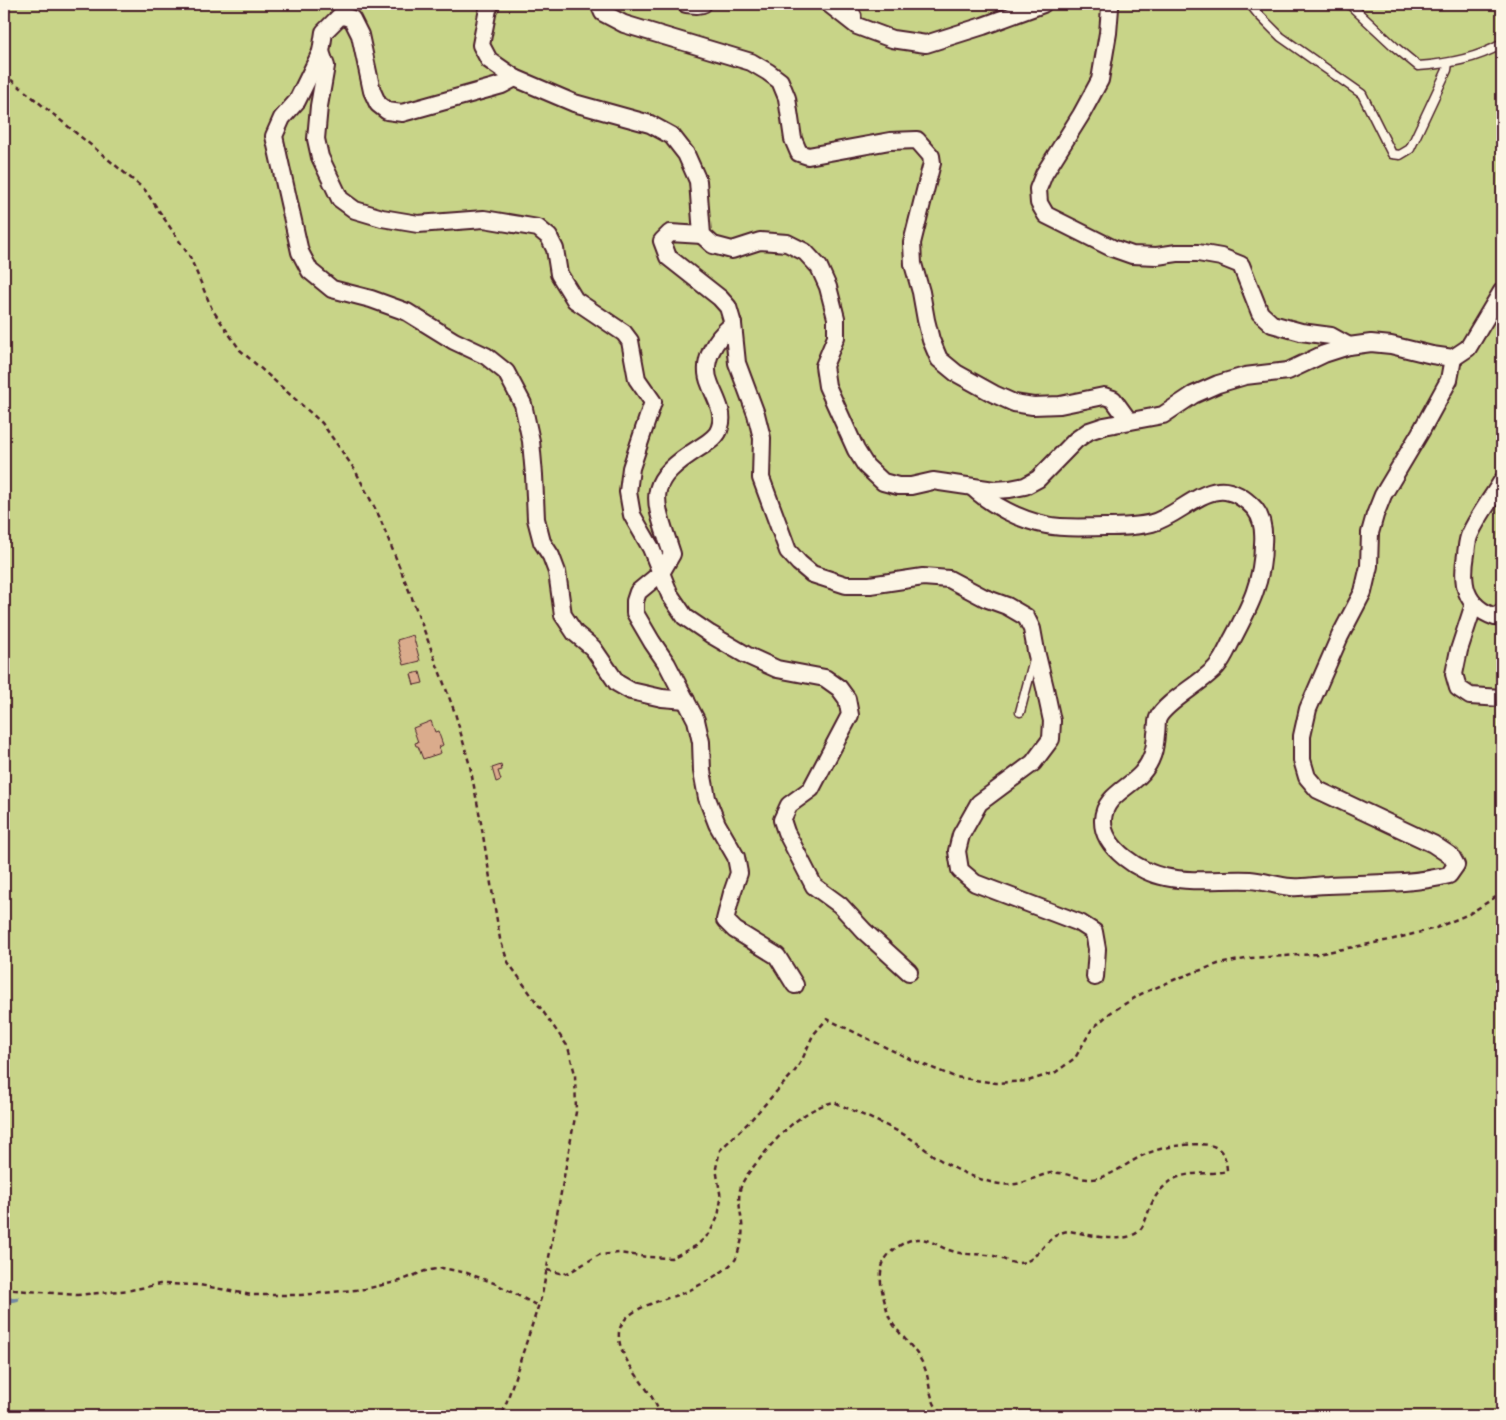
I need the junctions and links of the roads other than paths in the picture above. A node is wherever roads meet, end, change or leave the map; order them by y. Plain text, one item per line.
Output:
1 (491, 4) edge
2 (599, 4) edge
3 (686, 4) edge
4 (703, 4) edge
5 (830, 4) edge
6 (851, 4) edge
7 (1043, 4) edge
8 (1108, 4) edge
9 (1250, 4) edge
10 (1349, 4) edge
11 (857, 26) junction
12 (1502, 44) edge
13 (321, 52) junction
14 (1448, 63) junction
15 (515, 78) junction
16 (702, 235) junction
17 (1502, 291) edge
18 (733, 324) junction
19 (1349, 346) junction
20 (1452, 358) junction
21 (1129, 421) junction
22 (1502, 481) edge
23 (972, 487) junction
24 (661, 574) junction
25 (1474, 604) junction
26 (1502, 612) edge
27 (1036, 652) junction
28 (1502, 698) edge
29 (686, 700) junction
30 (1020, 712) dead end
31 (909, 972) dead end
32 (1095, 977) dead end
33 (795, 985) dead end

1 - 15 street
2 - 21 street
3 - 4 street
5 - 11 street
6 - 11 lane
7 - 11 street
8 - 19 street
9 - 14 lane
10 - 14 lane
12 - 14 lane
13 - 15 street
13 - 24 street
13 - 29 street
15 - 16 street
16 - 18 street
16 - 23 street
17 - 20 street
18 - 24 street
18 - 27 street
19 - 20 street
19 - 21 street
20 - 23 street
21 - 23 street
22 - 25 street
24 - 29 street
24 - 31 street
25 - 26 street
25 - 28 street
27 - 30 lane
27 - 32 street
29 - 33 street

